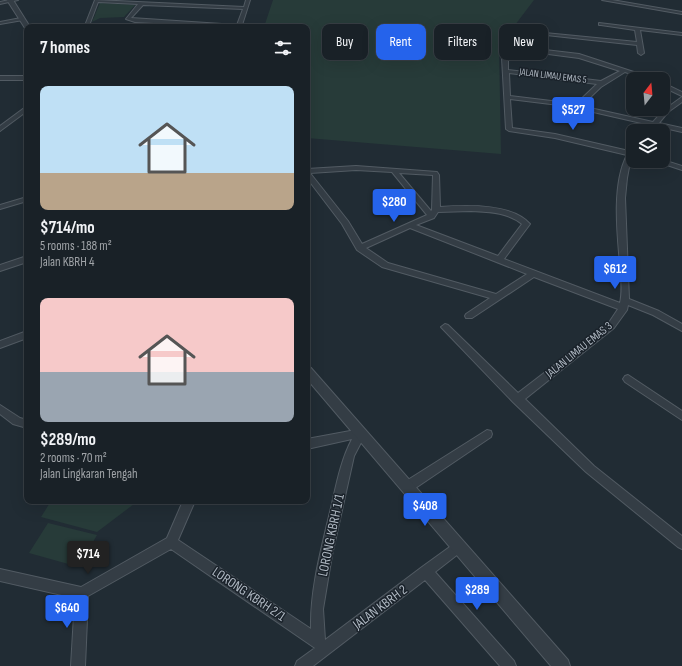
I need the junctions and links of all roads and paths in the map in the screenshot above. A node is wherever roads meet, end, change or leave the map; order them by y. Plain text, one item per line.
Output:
1 (12, 0) edge
2 (248, 0) edge
3 (604, 0) edge
4 (96, 1) edge
5 (0, 2) edge
6 (141, 4) junction
7 (245, 8) junction
8 (682, 13) edge
9 (20, 19) junction
10 (0, 23) edge
11 (24, 24) edge
12 (88, 24) edge
13 (197, 24) edge
14 (240, 24) edge
15 (601, 24) dead end
16 (638, 28) junction
17 (548, 34) edge
18 (682, 34) edge
19 (640, 44) junction
20 (548, 52) edge
21 (641, 53) dead end
22 (506, 60) edge
23 (625, 70) junction
24 (506, 71) junction
25 (631, 72) edge
26 (0, 78) edge
27 (24, 78) edge
28 (601, 83) junction
29 (670, 88) edge
30 (682, 94) edge
31 (508, 97) junction
32 (682, 99) edge
33 (577, 107) junction
34 (24, 110) edge
35 (653, 124) joint
36 (670, 128) edge
37 (0, 129) edge
38 (682, 130) edge
39 (626, 152) edge
40 (626, 164) edge
41 (670, 164) edge
42 (682, 168) edge
43 (394, 171) junction
44 (310, 172) edge
45 (310, 176) edge
46 (24, 199) edge
47 (0, 207) edge
48 (434, 213) junction
49 (412, 226) junction
50 (360, 248) junction
51 (24, 260) edge
52 (499, 260) junction
53 (0, 268) edge
54 (534, 273) junction
55 (497, 297) junction
56 (625, 304) junction
57 (469, 316) dead end
58 (446, 327) dead end
59 (682, 328) edge
60 (24, 335) edge
61 (0, 344) edge
62 (310, 375) edge
63 (628, 379) dead end
64 (517, 399) junction
65 (0, 409) edge
66 (682, 416) edge
67 (24, 423) edge
68 (362, 433) junction
69 (487, 434) dead end
70 (310, 443) edge
71 (407, 487) junction
72 (188, 504) edge
73 (171, 542) junction
74 (682, 542) edge
75 (458, 547) junction
76 (426, 572) junction
77 (0, 575) edge
78 (82, 593) junction
79 (322, 644) junction
80 (78, 666) edge
81 (302, 666) edge
82 (508, 666) edge
83 (562, 666) edge

1 - 5 street
1 - 9 street
2 - 7 street
3 - 8 street
4 - 6 street
4 - 12 street
6 - 7 street
6 - 13 street
7 - 14 street
9 - 10 street
9 - 11 street
15 - 16 street
16 - 18 street
16 - 19 street
17 - 19 street
19 - 21 street
20 - 23 street
22 - 24 street
23 - 25 street
23 - 28 street
24 - 28 street, JALAN LIMAU EMAS 5
24 - 31 street
26 - 27 street
28 - 33 street
29 - 30 street
31 - 33 street
31 - 39 street
32 - 35 street
33 - 35 street
34 - 37 street
36 - 38 street
40 - 56 street
41 - 42 street
43 - 44 street
43 - 48 street
43 - 48 street
45 - 50 street
46 - 47 street
48 - 49 street
48 - 52 street
49 - 50 street
49 - 52 street
50 - 55 street
51 - 53 street
52 - 54 street
54 - 55 street
54 - 56 street
55 - 57 street
56 - 59 street
56 - 64 street, JALAN LIMAU EMAS 3
58 - 64 street
60 - 61 street
62 - 68 street
63 - 66 street
64 - 74 street
65 - 67 street
68 - 70 street
68 - 71 street
68 - 79 street, LORONG KBRH 1/1
69 - 71 street
71 - 75 street
72 - 73 street
73 - 78 street
73 - 79 street, LORONG KBRH 2/1
75 - 76 street, JALAN KBRH 2
75 - 83 street
76 - 79 street, JALAN KBRH 2
76 - 82 street
77 - 78 street
78 - 80 street
79 - 81 street, JALAN KBRH 2

